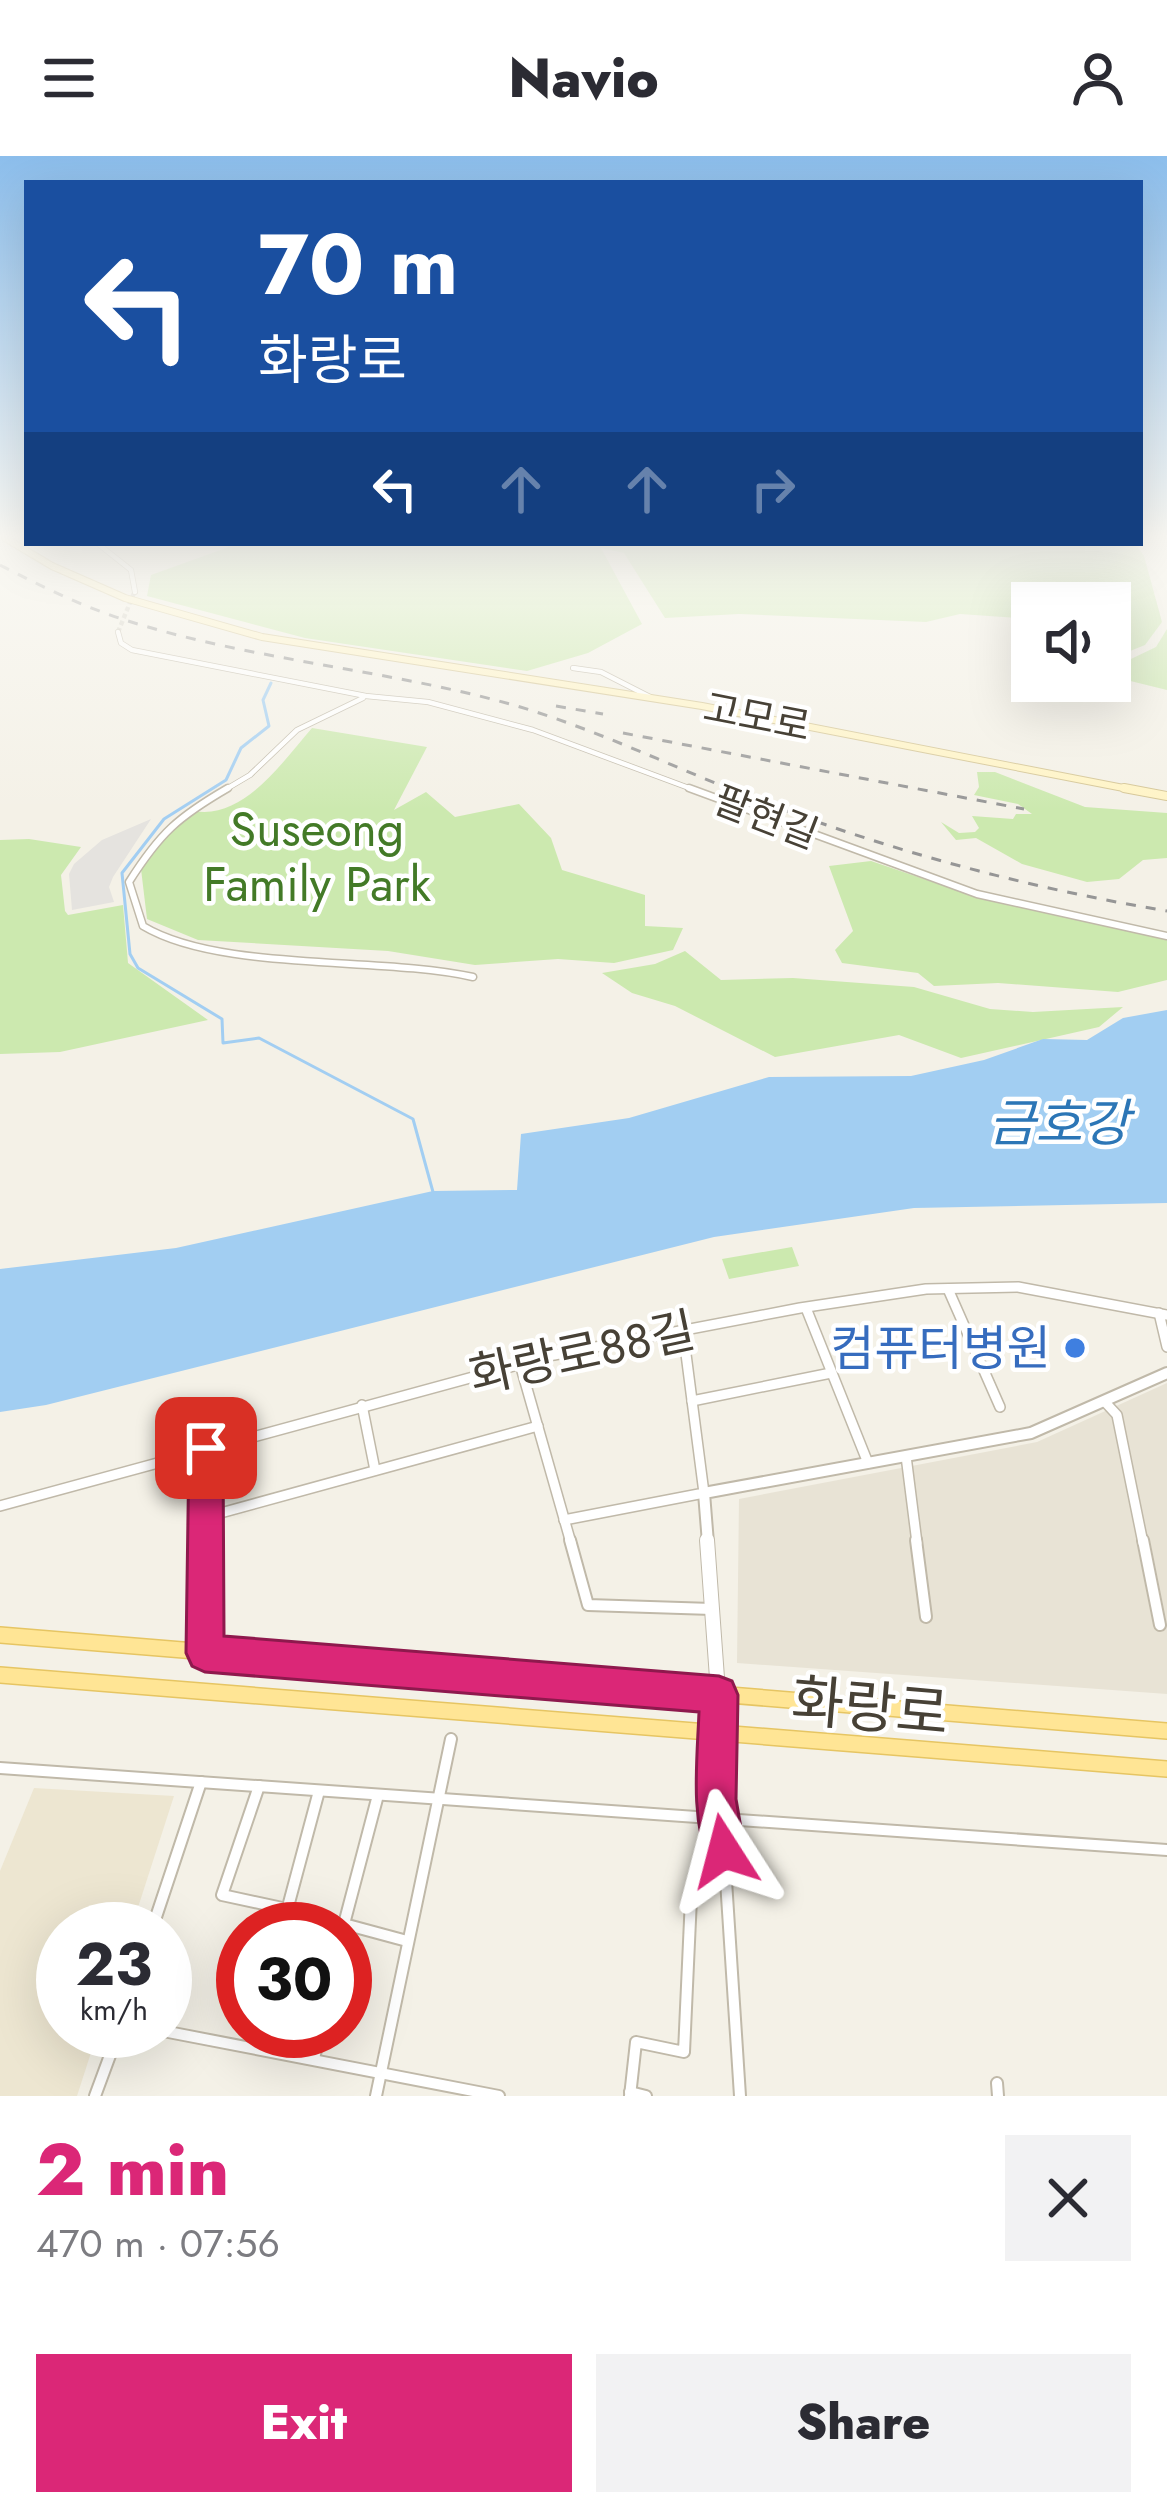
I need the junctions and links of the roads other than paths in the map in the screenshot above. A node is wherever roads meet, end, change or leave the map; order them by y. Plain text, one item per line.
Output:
1 (232, 629) edge
2 (118, 632) dead end
3 (573, 668) dead end
4 (366, 696) junction
5 (652, 698) junction
6 (1167, 796) edge
7 (1167, 936) edge
8 (473, 977) dead end
9 (948, 1289) junction
10 (806, 1308) junction
11 (1163, 1314) edge
12 (683, 1330) junction
13 (1167, 1347) edge
14 (520, 1364) junction
15 (832, 1373) junction
16 (1167, 1373) edge
17 (692, 1401) junction
18 (1106, 1402) junction
19 (362, 1405) junction
20 (1000, 1407) dead end
21 (538, 1426) junction
22 (206, 1448) junction
23 (906, 1455) junction
24 (868, 1463) junction
25 (375, 1470) junction
26 (704, 1493) junction
27 (0, 1506) edge
28 (206, 1517) junction
29 (564, 1520) junction
30 (712, 1610) junction
31 (926, 1617) dead end
32 (1160, 1625) dead end
33 (0, 1635) edge
34 (205, 1653) junction
35 (0, 1675) edge
36 (719, 1695) junction
37 (1167, 1731) edge
38 (721, 1733) junction
39 (451, 1738) dead end
40 (1167, 1769) edge
41 (1, 1771) edge
42 (201, 1781) junction
43 (259, 1786) junction
44 (319, 1791) junction
45 (378, 1796) junction
46 (436, 1800) junction
47 (722, 1819) junction
48 (1167, 1850) edge
49 (691, 1898) dead end
50 (161, 1902) edge
51 (254, 1902) edge
52 (289, 1902) edge
53 (350, 1902) edge
54 (372, 1933) edge
55 (407, 1941) junction
56 (109, 2058) edge
57 (308, 2058) edge
58 (314, 2059) joint
59 (380, 2071) junction
60 (630, 2094) edge
61 (95, 2096) edge
62 (376, 2096) edge
63 (499, 2096) edge
64 (646, 2096) edge
65 (740, 2096) edge

1 - 5 main road, 고모로
2 - 4 street, 팔현길
3 - 5 street
4 - 7 street, 팔현길
4 - 8 street
5 - 6 main road, 고모로
9 - 10 street, 화랑로88길
9 - 11 street, 화랑로88길
9 - 20 street
10 - 12 street, 화랑로88길
10 - 15 street
11 - 13 street
12 - 14 street, 화랑로88길
12 - 17 street
14 - 19 street, 화랑로88길
14 - 21 street
15 - 17 street
15 - 24 street
16 - 18 street
17 - 26 street
18 - 23 street
18 - 32 street
19 - 22 street, 화랑로88길
19 - 25 street
21 - 25 street
21 - 29 street
22 - 27 street, 화랑로88길
22 - 28 street
23 - 24 street
23 - 31 street
24 - 26 street
25 - 28 street
26 - 29 street
26 - 30 street
28 - 34 street
29 - 30 street
30 - 36 street
33 - 34 main road, 화랑로
34 - 36 main road, 화랑로
35 - 38 main road, 화랑로
36 - 37 main road, 화랑로
36 - 38 street
38 - 40 main road, 화랑로
38 - 47 street, 화랑로
39 - 46 street
41 - 42 street
42 - 43 street
42 - 50 street
43 - 44 street
43 - 51 street
44 - 45 street
44 - 52 street
45 - 46 street
45 - 53 street
46 - 47 street
46 - 55 street
47 - 48 street
47 - 65 street, 화랑로
49 - 60 street
54 - 55 street
55 - 59 street
56 - 61 street
57 - 58 street
58 - 59 street
59 - 62 street
59 - 63 street
60 - 64 street

